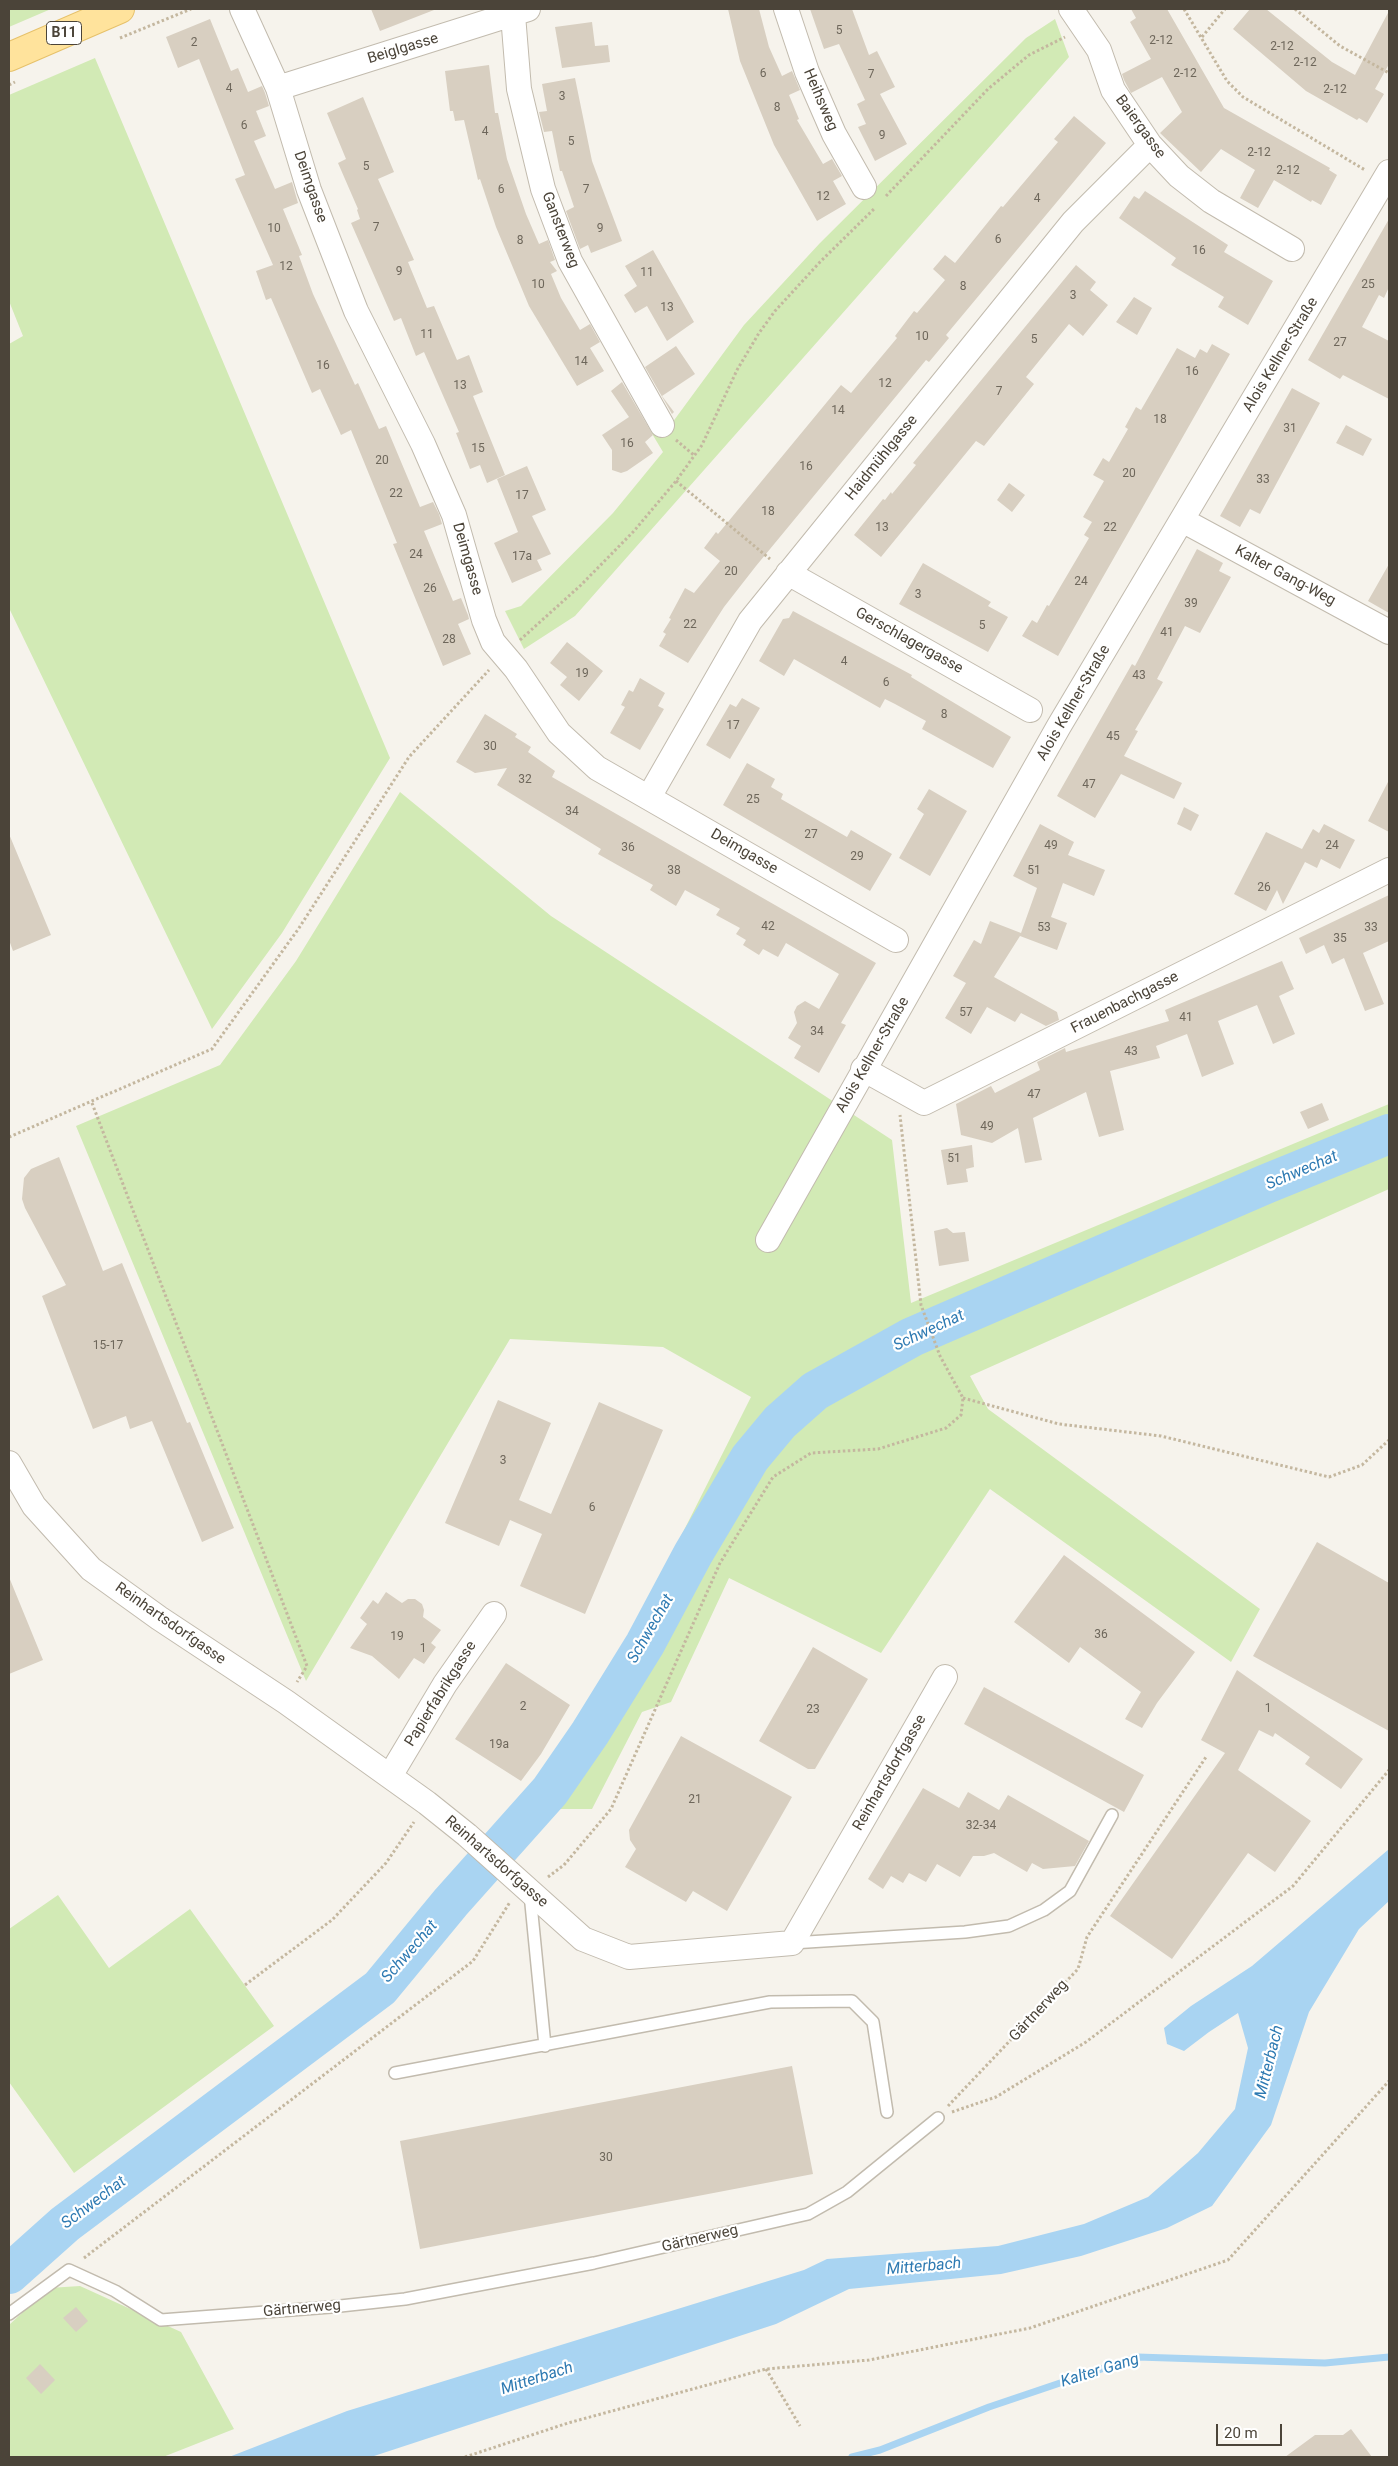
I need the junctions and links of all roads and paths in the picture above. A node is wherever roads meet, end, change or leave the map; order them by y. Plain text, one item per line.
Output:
1 (120, 9) edge
2 (242, 9) edge
3 (786, 9) edge
4 (1184, 9) edge
5 (1224, 9) edge
6 (1295, 9) edge
7 (521, 12) edge
8 (1077, 17) edge
9 (1202, 37) junction
10 (9, 57) edge
11 (1389, 73) edge
12 (278, 88) junction
13 (1150, 145) junction
14 (1385, 186) edge
15 (871, 196) joint
16 (885, 198) dead end
17 (1292, 249) dead end
18 (662, 425) dead end
19 (676, 481) junction
20 (1182, 520) junction
21 (788, 573) junction
22 (1389, 632) edge
23 (504, 654) junction
24 (1030, 710) dead end
25 (649, 797) junction
26 (1389, 870) edge
27 (896, 940) dead end
28 (863, 1069) junction
29 (898, 1090) junction
30 (92, 1103) junction
31 (9, 1137) edge
32 (768, 1240) dead end
33 (962, 1398) junction
34 (1389, 1440) edge
35 (9, 1463) edge
36 (494, 1614) dead end
37 (945, 1677) dead end
38 (286, 1702) junction
39 (1206, 1757) dead end
40 (1389, 1770) edge
41 (390, 1776) junction
42 (428, 1803) junction
43 (1112, 1815) dead end
44 (529, 1890) junction
45 (792, 1943) junction
46 (245, 1985) dead end
47 (545, 2046) junction
48 (395, 2073) dead end
49 (1389, 2081) edge
50 (887, 2112) dead end
51 (938, 2118) junction
52 (68, 2270) junction
53 (9, 2314) edge
54 (766, 2369) junction
55 (800, 2426) dead end
56 (466, 2457) edge

1 - 10 main road, B11
2 - 12 street, Deimgasse
3 - 15 street, Heihsweg
4 - 9 path
5 - 9 path
6 - 11 path
7 - 12 street, Beiglgasse
7 - 18 street, Gansterweg
8 - 13 street, Baiergasse
8 - 16 path
9 - 14 path
12 - 23 street, Deimgasse
13 - 17 street, Baiergasse
13 - 21 street, Haidmühlgasse
14 - 20 street, Alois Kellner-Straße
15 - 19 path
19 - 21 path
19 - 23 path
20 - 22 street, Kalter Gang-Weg
20 - 28 street, Alois Kellner-Straße
21 - 24 street, Gerschlagergasse
21 - 25 street, Haidmühlgasse
23 - 25 street, Deimgasse
23 - 30 path
25 - 27 street, Deimgasse
26 - 29 street, Frauenbachgasse
28 - 29 street, Frauenbachgasse
28 - 32 street, Alois Kellner-Straße
29 - 33 path
30 - 31 path
30 - 38 path
33 - 34 path
33 - 44 path
35 - 38 street, Reinhartsdorfgasse
36 - 41 street, Papierfabrikgasse
37 - 45 street, Reinhartsdorfgasse
38 - 41 street, Reinhartsdorfgasse
39 - 51 path, Gärtnerweg
40 - 51 path
41 - 42 street, Reinhartsdorfgasse
42 - 44 street, Reinhartsdorfgasse
42 - 46 path
43 - 45 lane
44 - 45 street, Reinhartsdorfgasse
44 - 47 lane
44 - 52 path
47 - 48 lane
47 - 50 lane
49 - 54 path
51 - 52 lane, Gärtnerweg
52 - 53 lane
54 - 55 path
54 - 56 path

